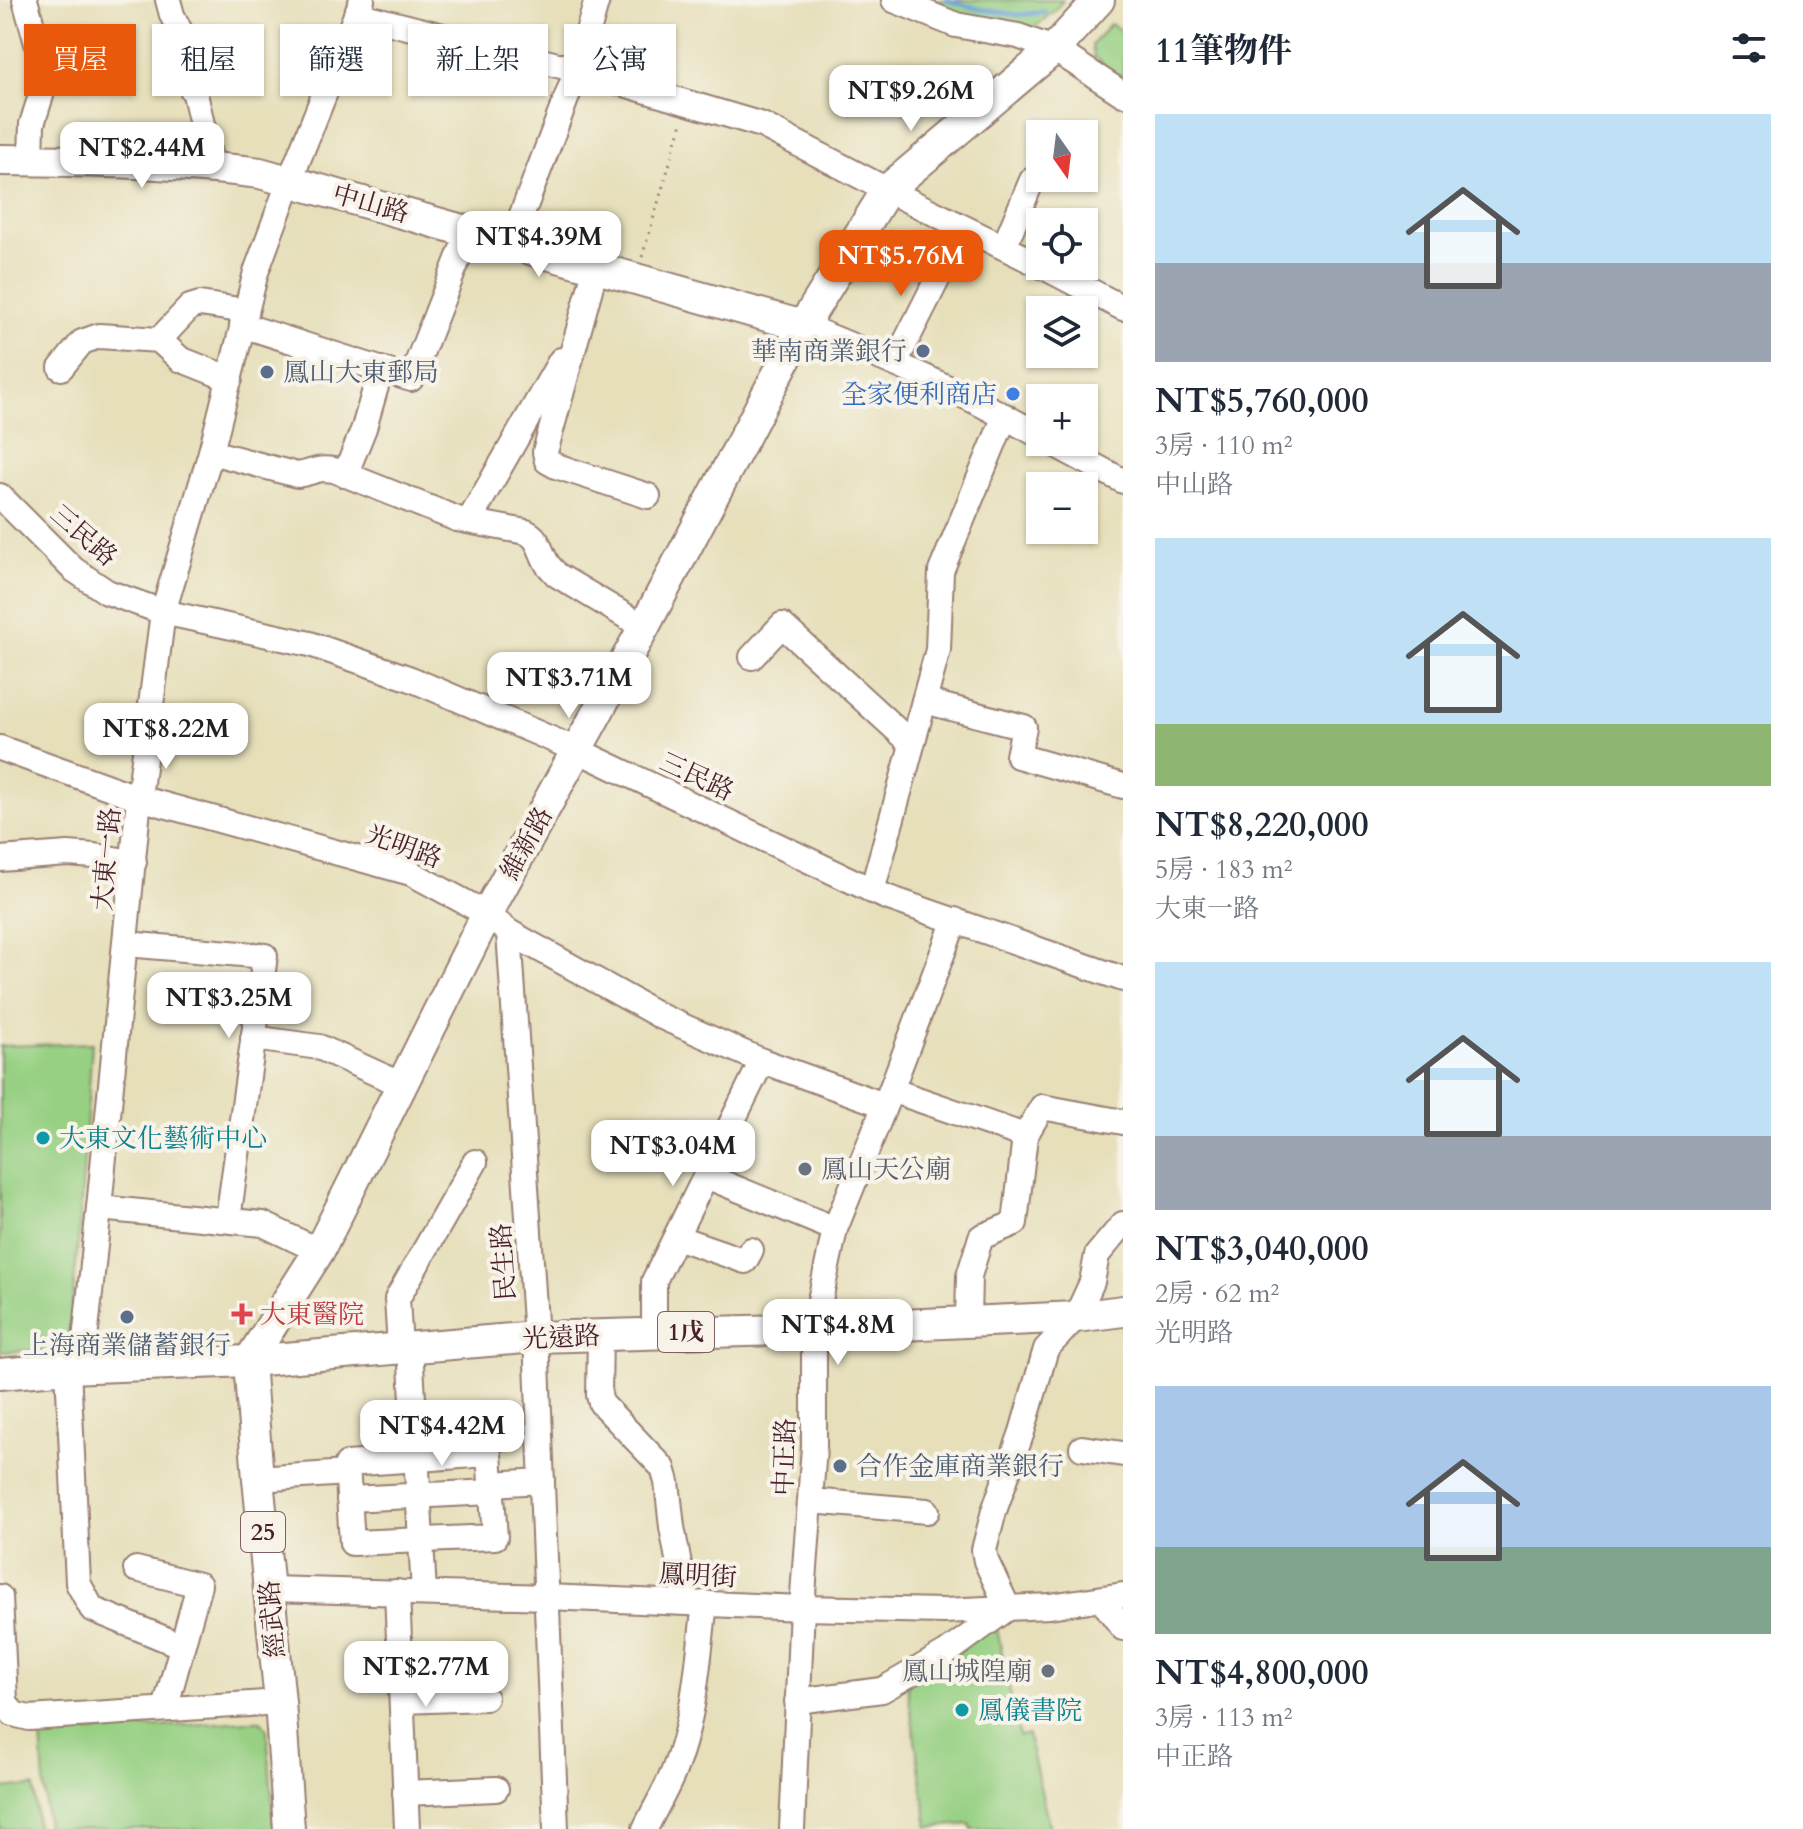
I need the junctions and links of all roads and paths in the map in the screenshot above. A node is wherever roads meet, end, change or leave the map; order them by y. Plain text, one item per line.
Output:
1 (25, 0) edge
2 (168, 0) edge
3 (597, 0) edge
4 (894, 0) edge
5 (1093, 2) edge
6 (359, 7) edge
7 (590, 24) edge
8 (1054, 49) junction
9 (564, 66) edge
10 (1123, 94) edge
11 (567, 96) edge
12 (664, 96) edge
13 (688, 103) junction
14 (0, 160) edge
15 (31, 160) junction
16 (212, 167) junction
17 (290, 180) junction
18 (887, 190) junction
19 (1027, 192) edge
20 (469, 231) junction
21 (511, 243) junction
22 (1004, 247) junction
23 (950, 254) dead end
24 (1026, 258) edge
25 (596, 267) junction
26 (635, 278) junction
27 (1068, 280) edge
28 (1123, 308) edge
29 (244, 318) junction
30 (580, 326) junction
31 (803, 326) junction
32 (159, 340) junction
33 (895, 363) junction
34 (61, 368) dead end
35 (381, 369) junction
36 (230, 379) junction
37 (1005, 416) junction
38 (1026, 428) edge
39 (211, 452) junction
40 (1076, 456) edge
41 (345, 475) junction
42 (1123, 481) edge
43 (0, 496) edge
44 (648, 496) dead end
45 (469, 521) junction
46 (163, 612) junction
47 (644, 627) junction
48 (752, 657) dead end
49 (924, 701) junction
50 (912, 744) junction
51 (0, 748) edge
52 (577, 750) junction
53 (1123, 786) edge
54 (139, 798) junction
55 (0, 859) edge
56 (134, 862) junction
57 (872, 891) junction
58 (955, 920) junction
59 (498, 923) junction
60 (126, 944) junction
61 (1123, 979) edge
62 (253, 1038) junction
63 (762, 1061) junction
64 (402, 1085) junction
65 (888, 1098) junction
66 (1123, 1122) edge
67 (1025, 1136) junction
68 (475, 1162) dead end
69 (706, 1176) junction
70 (99, 1208) junction
71 (228, 1219) junction
72 (1123, 1224) edge
73 (835, 1229) junction
74 (676, 1237) junction
75 (751, 1250) dead end
76 (319, 1251) junction
77 (1123, 1311) edge
78 (1076, 1317) junction
79 (968, 1321) junction
80 (814, 1329) junction
81 (654, 1333) junction
82 (600, 1335) junction
83 (536, 1337) junction
84 (405, 1347) junction
85 (249, 1361) junction
86 (75, 1368) junction
87 (0, 1374) edge
88 (1082, 1448) dead end
89 (1123, 1454) edge
90 (417, 1459) junction
91 (347, 1469) junction
92 (258, 1479) junction
93 (542, 1481) junction
94 (492, 1488) junction
95 (419, 1496) junction
96 (349, 1499) junction
97 (811, 1501) junction
98 (927, 1511) dead end
99 (421, 1540) junction
100 (136, 1569) dead end
101 (270, 1589) junction
102 (397, 1592) junction
103 (424, 1593) junction
104 (0, 1597) edge
105 (547, 1597) junction
106 (1112, 1597) edge
107 (695, 1602) junction
108 (802, 1608) junction
109 (1008, 1608) junction
110 (1123, 1628) edge
111 (182, 1646) junction
112 (485, 1698) dead end
113 (402, 1701) junction
114 (797, 1701) junction
115 (280, 1702) junction
116 (165, 1709) junction
117 (496, 1789) dead end
118 (405, 1793) junction
119 (289, 1829) edge
120 (407, 1829) edge
121 (556, 1829) edge
122 (645, 1829) edge
123 (792, 1829) edge

1 - 15 street
2 - 16 street
3 - 7 street
4 - 8 street
5 - 8 main road, 維新路
6 - 9 street
6 - 17 street, 大東一路
8 - 10 street
8 - 18 main road, 維新路
11 - 21 street
12 - 13 street
13 - 18 street
13 - 26 path
14 - 15 main road, 中山路
15 - 16 main road, 中山路
16 - 17 main road, 中山路
17 - 20 main road, 中山路
17 - 29 street, 大東一路
18 - 22 street
18 - 31 main road, 維新路
19 - 22 street
20 - 21 main road, 中山路
20 - 35 street
21 - 25 main road, 中山路
22 - 24 street
23 - 33 street
25 - 26 main road, 中山路
25 - 30 street
26 - 31 main road, 中山路
27 - 28 street
29 - 32 street
29 - 35 street
29 - 36 street, 大東一路
30 - 44 street
30 - 45 street
31 - 33 street, 中山路
31 - 47 main road, 維新路
32 - 34 street
32 - 36 street
33 - 37 street, 中山路
35 - 41 street
36 - 39 street, 大東一路
37 - 38 street, 中山路
37 - 49 street
39 - 41 street
39 - 46 street, 大東一路
40 - 42 street
41 - 45 street
43 - 46 street, 三民路
45 - 47 street
46 - 52 street, 三民路
46 - 54 street, 大東一路
47 - 52 main road, 維新路
48 - 50 street
49 - 50 street
49 - 53 street
50 - 57 street
51 - 54 street, 光明路
52 - 57 street, 三民路
52 - 59 main road, 維新路
54 - 56 street, 大東一路
54 - 59 street, 光明路
55 - 56 street
56 - 60 street, 大東一路
57 - 58 street, 三民路
58 - 61 street, 三民路
58 - 65 street, 中正路
59 - 63 street, 光明路
59 - 64 main road, 維新路
59 - 83 street, 民生路
60 - 62 street
60 - 70 street, 大東一路
62 - 64 street
62 - 71 street
63 - 65 street, 光明路
63 - 69 street
64 - 76 main road, 維新路
65 - 67 street, 光明路
65 - 73 street, 中正路
66 - 67 street
67 - 79 street
68 - 84 street
69 - 73 street
69 - 74 street
70 - 71 street
70 - 86 street, 大東一路
71 - 76 street
72 - 78 street
73 - 80 street, 中正路
74 - 75 street
74 - 81 street
76 - 85 main road, 維新路
77 - 78 main road, 光遠路 / 1戊
78 - 79 main road, 光遠路 / 1戊
78 - 109 street
79 - 80 main road, 光遠路 / 1戊
80 - 81 main road, 光遠路 / 1戊
80 - 97 street, 中正路
81 - 82 main road, 光遠路 / 1戊
82 - 83 main road, 光遠路 / 1戊
82 - 107 street
83 - 84 main road, 光遠路 / 1戊
83 - 93 street, 民生路
84 - 85 main road, 光遠路 / 1戊
84 - 90 street
85 - 86 main road, 光遠路 / 1戊
85 - 92 main road, 經武路 / 25
86 - 87 main road, 光遠路 / 1戊
86 - 111 street, 大東一路
88 - 89 street
90 - 91 street
90 - 94 street
90 - 95 street
91 - 92 street
91 - 96 street
92 - 101 main road, 經武路 / 25
93 - 94 street
93 - 105 street, 民生路
94 - 95 street
94 - 99 street
95 - 96 street
95 - 99 street
96 - 99 street
97 - 98 street
97 - 108 street, 中正路
99 - 103 street
100 - 111 street
101 - 102 street, 鳳明街
101 - 115 main road, 經武路 / 25
102 - 103 street, 鳳明街
102 - 113 street
103 - 105 street, 鳳明街
104 - 116 street
105 - 107 street, 鳳明街
105 - 121 street, 民生路
106 - 109 street, 鳳明街
106 - 110 street
107 - 108 street, 鳳明街
107 - 122 street
108 - 109 street, 鳳明街
108 - 114 street, 中正路
109 - 114 street
111 - 116 street
112 - 113 street
113 - 118 street
114 - 123 street, 中正路
115 - 116 street
115 - 119 main road, 經武路 / 25
117 - 118 street
118 - 120 street

